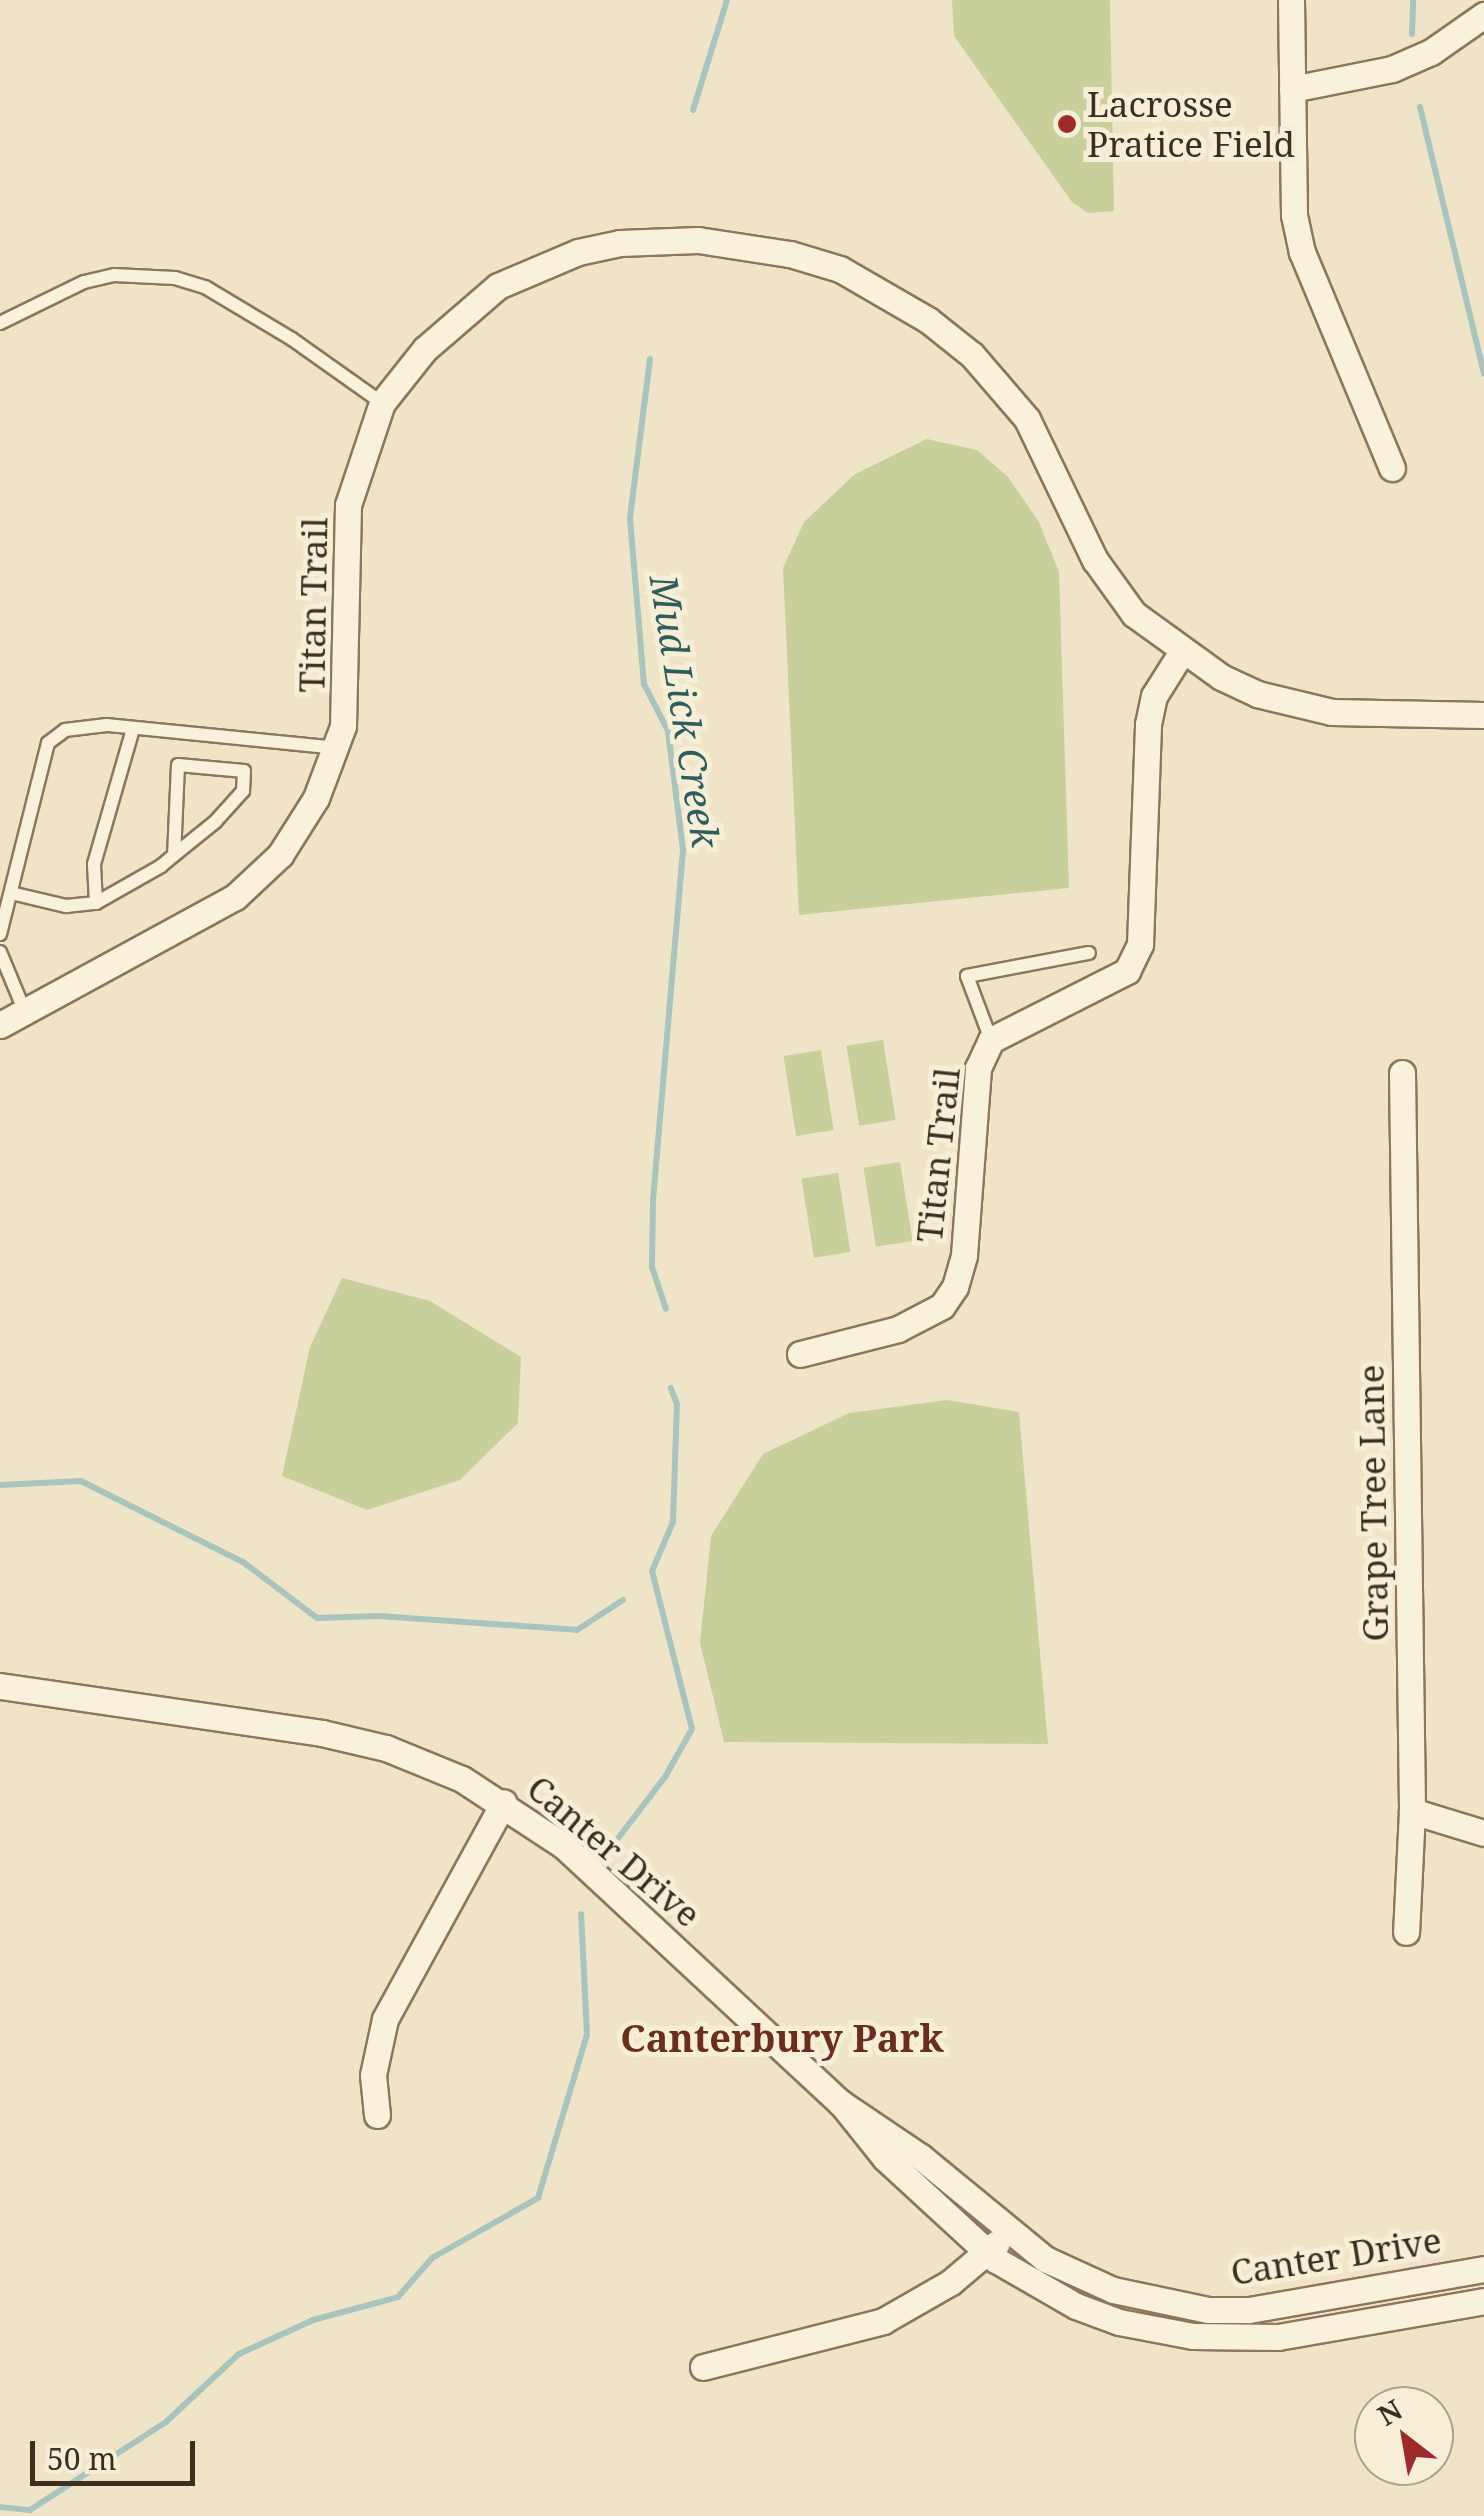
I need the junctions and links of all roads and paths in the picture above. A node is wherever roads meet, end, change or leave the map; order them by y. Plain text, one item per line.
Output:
1 (1291, 0) edge
2 (1484, 15) edge
3 (1292, 90) junction
4 (0, 322) edge
5 (382, 403) junction
6 (1392, 468) dead end
7 (1181, 653) junction
8 (1484, 715) edge
9 (133, 728) junction
10 (337, 748) junction
11 (174, 855) junction
12 (10, 893) junction
13 (96, 902) junction
14 (0, 934) edge
15 (0, 952) edge
16 (1089, 953) dead end
17 (24, 1012) junction
18 (0, 1025) edge
19 (991, 1040) junction
20 (1402, 1073) dead end
21 (800, 1354) dead end
22 (0, 1686) edge
23 (504, 1802) junction
24 (1412, 1812) junction
25 (1484, 1833) edge
26 (1406, 1932) dead end
27 (841, 2102) junction
28 (378, 2115) dead end
29 (1008, 2233) junction
30 (986, 2252) junction
31 (1484, 2269) edge
32 (1484, 2300) edge
33 (703, 2367) dead end

1 - 3 street
2 - 3 street
3 - 6 street
4 - 5 lane
5 - 7 street, Titan Trail
5 - 10 street, Titan Trail
7 - 8 street, Titan Trail
7 - 19 street, Titan Trail
9 - 10 lane
9 - 12 lane
9 - 13 lane
10 - 17 street, Titan Trail
11 - 11 lane
11 - 13 lane
12 - 13 lane
12 - 14 lane
15 - 17 lane
16 - 19 lane
17 - 18 street, Titan Trail
19 - 21 street, Titan Trail
20 - 24 street, Grape Tree Lane
22 - 23 street, Canter Drive
23 - 27 street, Canter Drive
23 - 28 street
24 - 25 street
24 - 26 street, Grape Tree Lane
27 - 29 street, Canter Drive
27 - 30 street, Canter Drive
29 - 30 street
29 - 31 street, Canter Drive
30 - 32 street, Canter Drive
30 - 33 street

